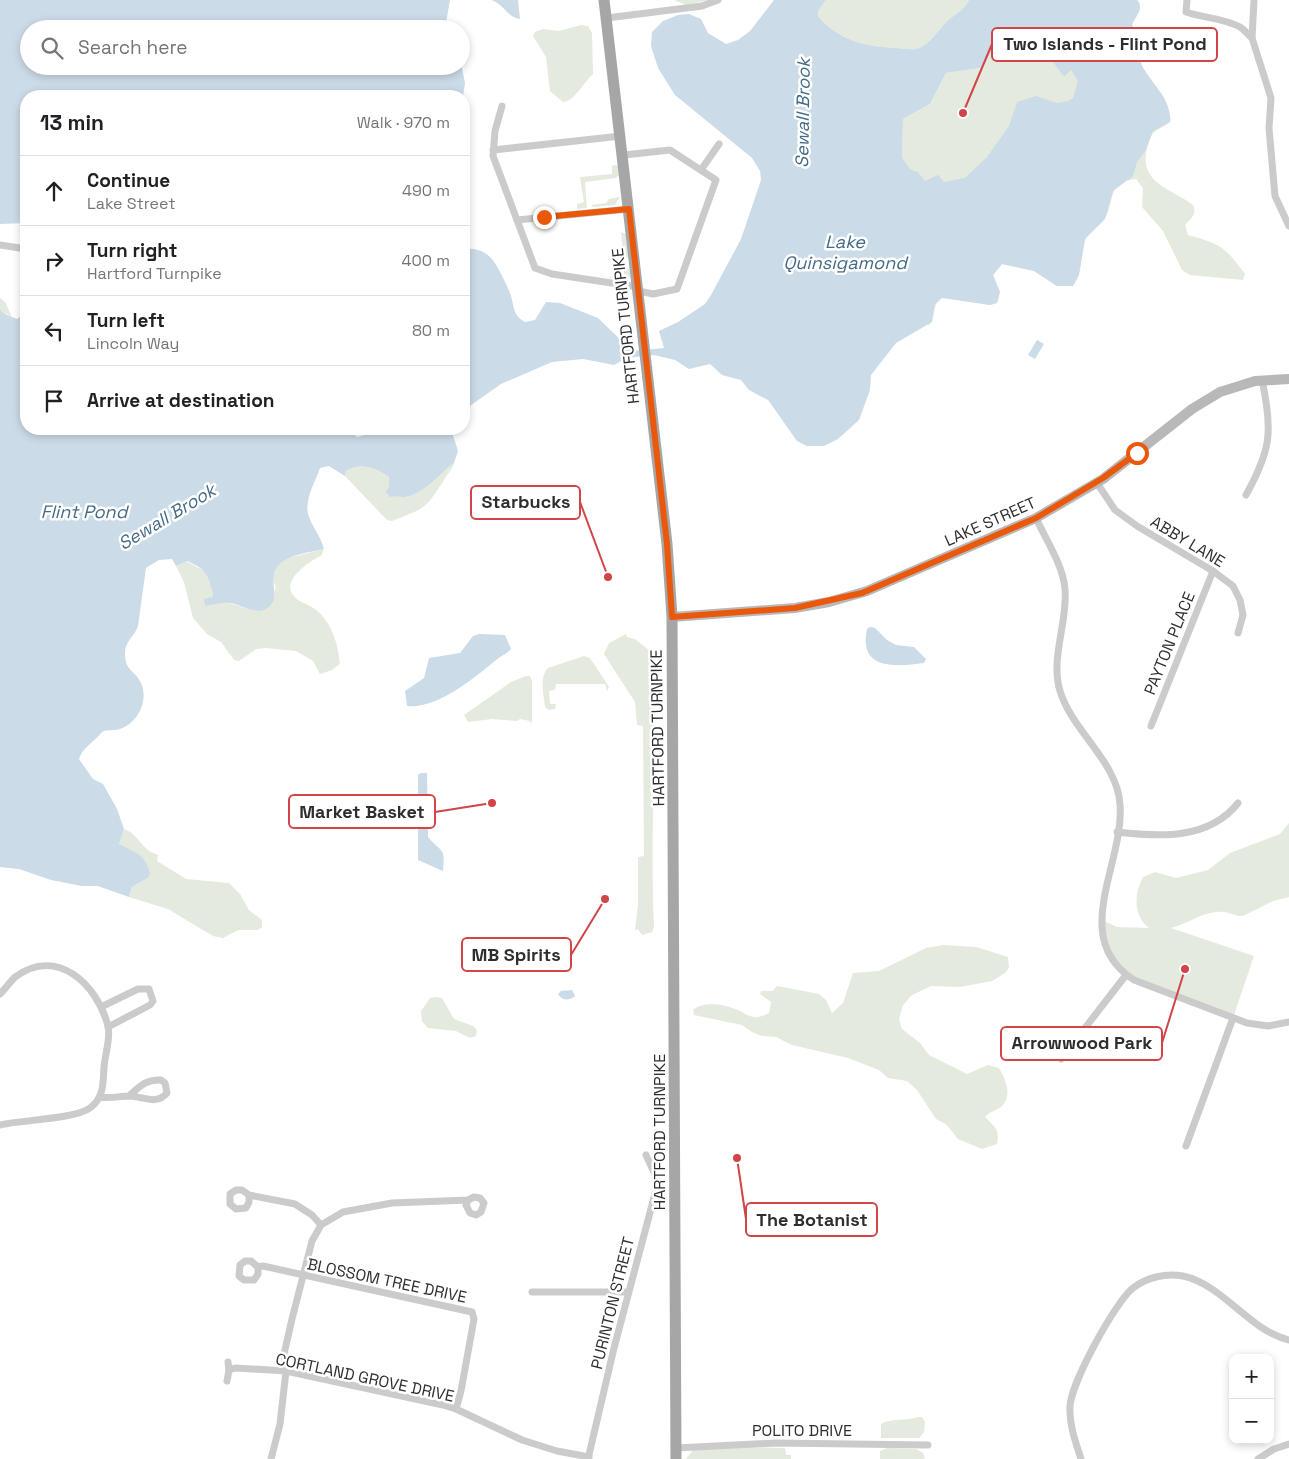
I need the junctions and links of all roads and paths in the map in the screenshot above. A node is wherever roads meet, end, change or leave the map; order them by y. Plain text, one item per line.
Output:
1 (604, 0) edge
2 (718, 0) edge
3 (1187, 0) edge
4 (1254, 0) edge
5 (607, 18) junction
6 (1252, 38) junction
7 (502, 106) dead end
8 (621, 136) junction
9 (720, 144) dead end
10 (493, 150) junction
11 (624, 155) junction
12 (701, 170) junction
13 (629, 209) junction
14 (517, 220) junction
15 (1289, 226) edge
16 (0, 245) edge
17 (20, 248) edge
18 (639, 289) junction
19 (1289, 379) edge
20 (1262, 380) junction
21 (1097, 482) junction
22 (1246, 495) dead end
23 (1036, 518) junction
24 (1213, 571) junction
25 (672, 617) junction
26 (1238, 632) dead end
27 (1151, 726) dead end
28 (1238, 803) dead end
29 (1117, 832) junction
30 (1126, 975) junction
31 (0, 994) edge
32 (101, 1007) junction
33 (1233, 1018) junction
34 (1289, 1022) edge
35 (108, 1027) junction
36 (1061, 1059) dead end
37 (129, 1096) junction
38 (100, 1097) junction
39 (0, 1125) edge
40 (1186, 1146) dead end
41 (646, 1155) dead end
42 (249, 1195) dead end
43 (468, 1200) dead end
44 (321, 1225) junction
45 (258, 1267) dead end
46 (302, 1275) junction
47 (532, 1292) dead end
48 (628, 1292) junction
49 (1289, 1340) edge
50 (228, 1362) dead end
51 (229, 1370) junction
52 (286, 1371) junction
53 (227, 1381) dead end
54 (456, 1409) junction
55 (1289, 1444) edge
56 (928, 1445) dead end
57 (676, 1453) edge
58 (588, 1458) edge
59 (271, 1459) edge
60 (1081, 1459) edge
61 (1258, 1459) edge

1 - 5 main road, HARTFORD TURNPIKE
2 - 5 street
3 - 6 street
4 - 6 street
5 - 8 main road, HARTFORD TURNPIKE
6 - 15 street
7 - 10 street
8 - 10 street
8 - 11 main road, HARTFORD TURNPIKE
9 - 12 street
10 - 14 street
11 - 12 street
11 - 13 main road, HARTFORD TURNPIKE
12 - 18 street
13 - 14 street
13 - 18 main road, HARTFORD TURNPIKE
14 - 18 street
16 - 17 street
18 - 25 main road, HARTFORD TURNPIKE
19 - 20 main road, LAKE STREET
20 - 21 main road, LAKE STREET
20 - 22 street
21 - 23 main road, LAKE STREET
21 - 24 street, ABBY LANE
23 - 25 main road, LAKE STREET
23 - 29 street
24 - 26 street, ABBY LANE
24 - 27 street, PAYTON PLACE
25 - 57 main road, HARTFORD TURNPIKE
28 - 29 street
29 - 30 street
30 - 33 street
30 - 36 street
31 - 32 street
32 - 35 street
32 - 35 street
33 - 34 street
33 - 40 street
35 - 38 street
37 - 37 street
37 - 38 street
38 - 39 street
41 - 48 street, PURINTON STREET
42 - 44 street
43 - 44 street
44 - 46 street
45 - 46 street, BLOSSOM TREE DRIVE
46 - 52 street
46 - 54 street, BLOSSOM TREE DRIVE
47 - 48 street
48 - 58 street, PURINTON STREET
49 - 60 street
50 - 51 street
51 - 52 street, CORTLAND GROVE DRIVE
51 - 53 street
52 - 54 street, CORTLAND GROVE DRIVE
52 - 59 street
54 - 58 street, CORTLAND GROVE DRIVE
55 - 61 street
56 - 57 street, POLITO DRIVE

